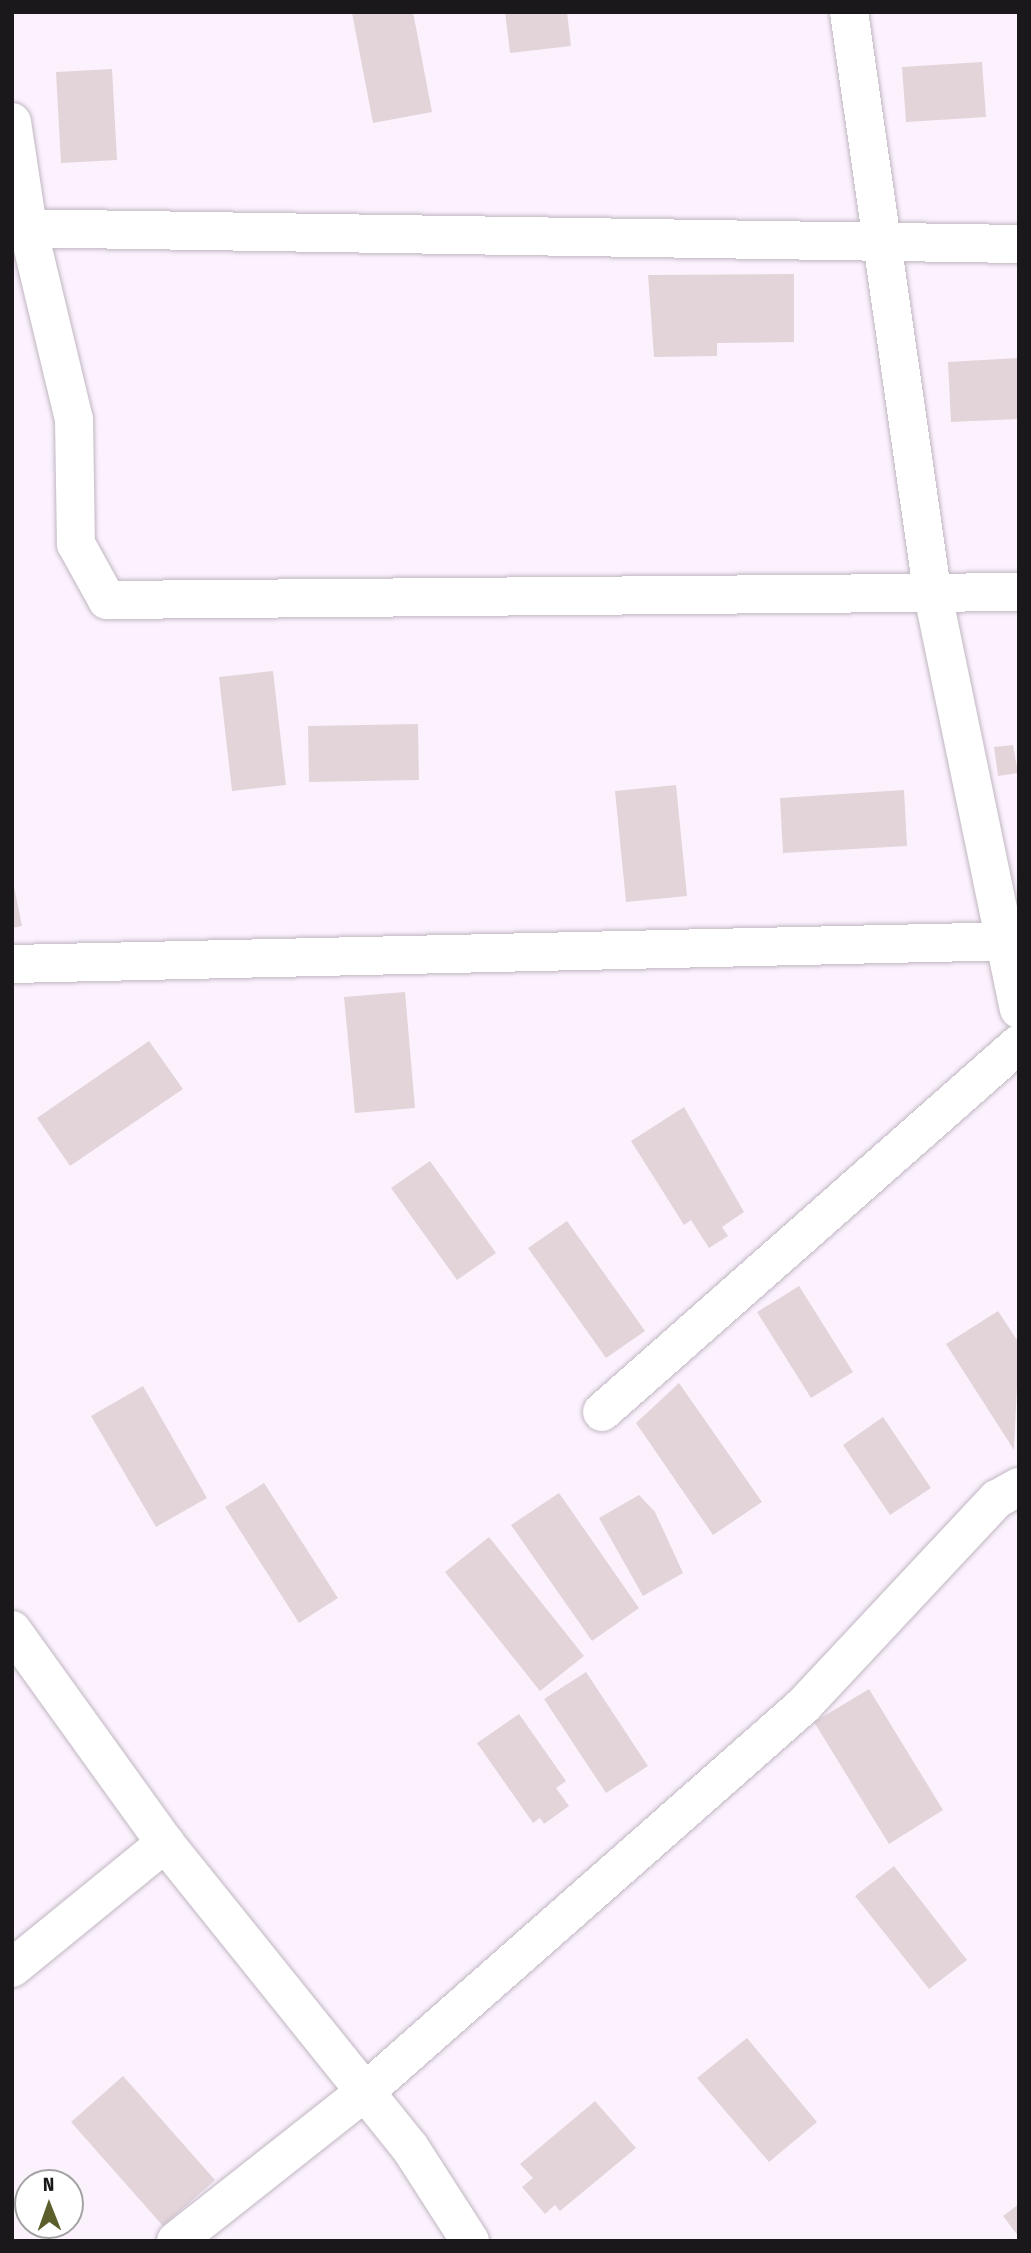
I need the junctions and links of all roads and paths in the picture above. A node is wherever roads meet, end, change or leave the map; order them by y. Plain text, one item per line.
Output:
1 (849, 12) edge
2 (12, 122) edge
3 (20, 228) edge
4 (1019, 244) edge
5 (881, 246) junction
6 (932, 590) junction
7 (1019, 592) edge
8 (1010, 941) edge
9 (12, 964) edge
10 (1019, 1009) edge
11 (1019, 1044) edge
12 (602, 1412) dead end
13 (1019, 1487) edge
14 (12, 1629) edge
15 (165, 1843) junction
16 (12, 1968) edge
17 (365, 2092) junction
18 (176, 2241) edge
19 (470, 2241) edge

1 - 5 street
2 - 3 street
3 - 5 street
3 - 6 street
4 - 5 street
5 - 6 street
6 - 7 street
6 - 8 street
8 - 9 street
8 - 10 street
11 - 12 street
13 - 17 street
14 - 15 street
15 - 16 street
15 - 17 street
17 - 18 street
17 - 19 street

